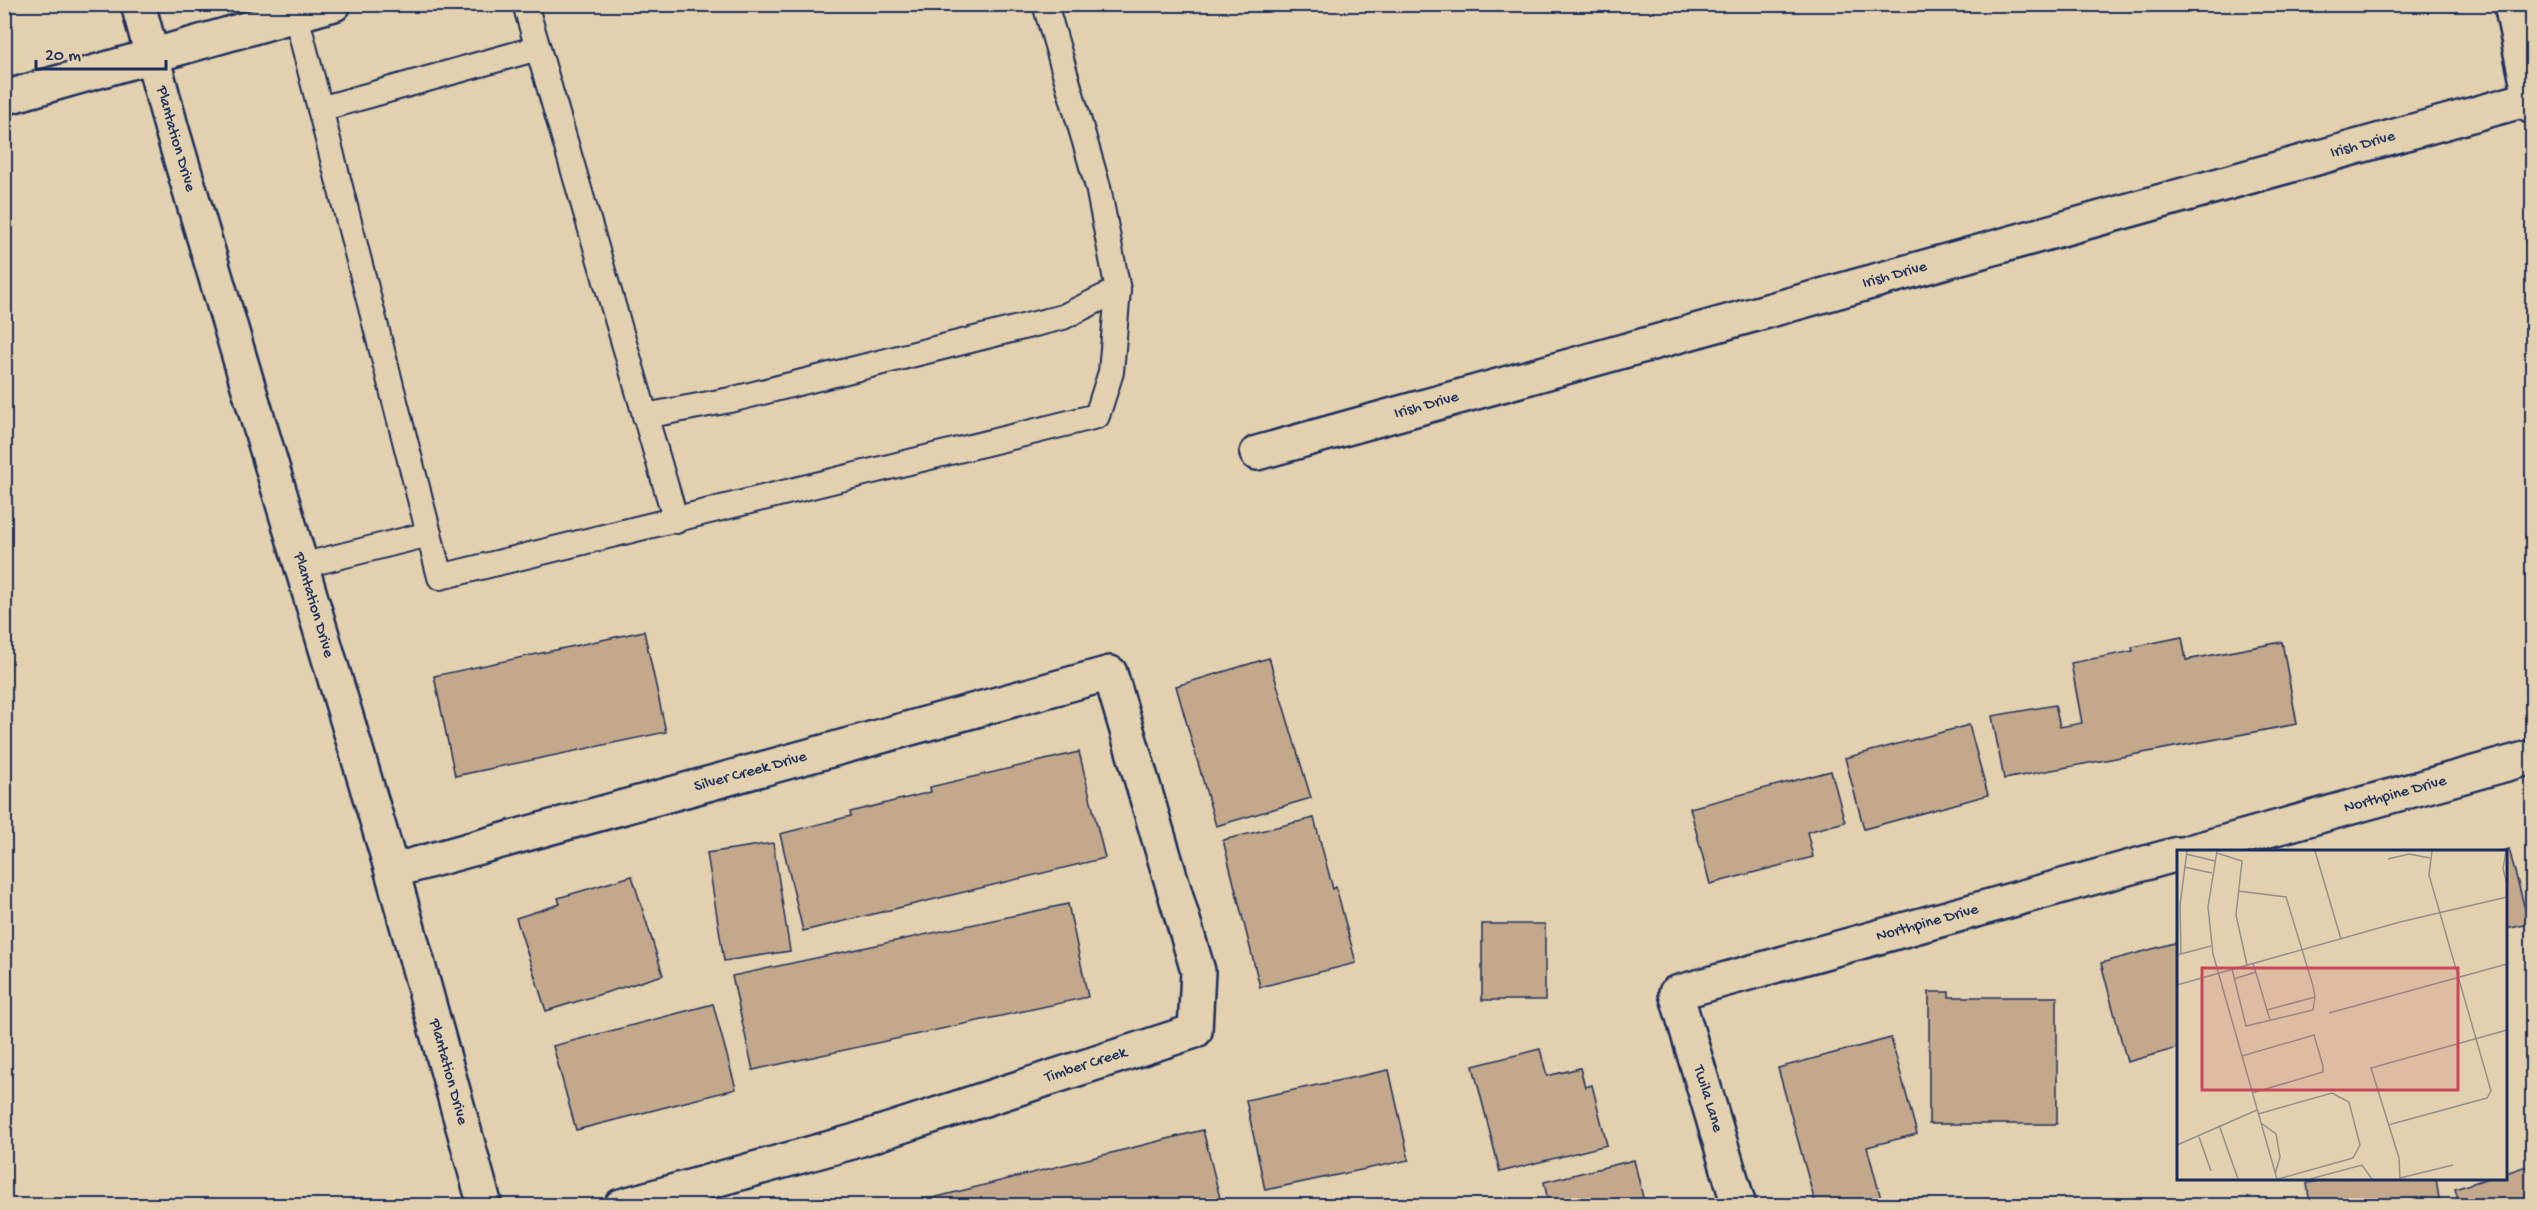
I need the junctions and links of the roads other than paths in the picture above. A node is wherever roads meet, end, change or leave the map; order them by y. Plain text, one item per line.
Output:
1 (138, 4) edge
2 (334, 4) edge
3 (525, 4) edge
4 (1045, 4) edge
5 (2511, 4) edge
6 (296, 15) junction
7 (538, 48) junction
8 (150, 56) junction
9 (4, 98) edge
10 (2532, 101) edge
11 (320, 109) junction
12 (1118, 290) junction
13 (645, 416) junction
14 (1257, 453) dead end
15 (676, 521) junction
16 (429, 534) junction
17 (301, 566) junction
18 (1110, 673) joint
19 (2532, 757) edge
20 (2196, 850) edge
21 (2177, 854) edge
22 (392, 871) junction
23 (1676, 993) joint
24 (485, 1206) edge
25 (621, 1206) edge
26 (1739, 1206) edge

1 - 8 street, Plantation Drive
2 - 6 street
3 - 7 lane
4 - 12 lane
5 - 10 street
6 - 8 street
6 - 11 lane
7 - 11 lane
7 - 13 lane
8 - 9 street
8 - 17 street, Plantation Drive
10 - 14 street, Irish Drive
11 - 16 lane
12 - 13 lane
12 - 15 lane
13 - 15 lane
15 - 16 lane
16 - 17 lane
17 - 22 street, Plantation Drive
18 - 22 street, Silver Creek Drive
18 - 25 street, Timber Creek
19 - 20 street, Northpine Drive
21 - 23 street, Northpine Drive
22 - 24 street, Plantation Drive
23 - 26 street, Twila Lane

